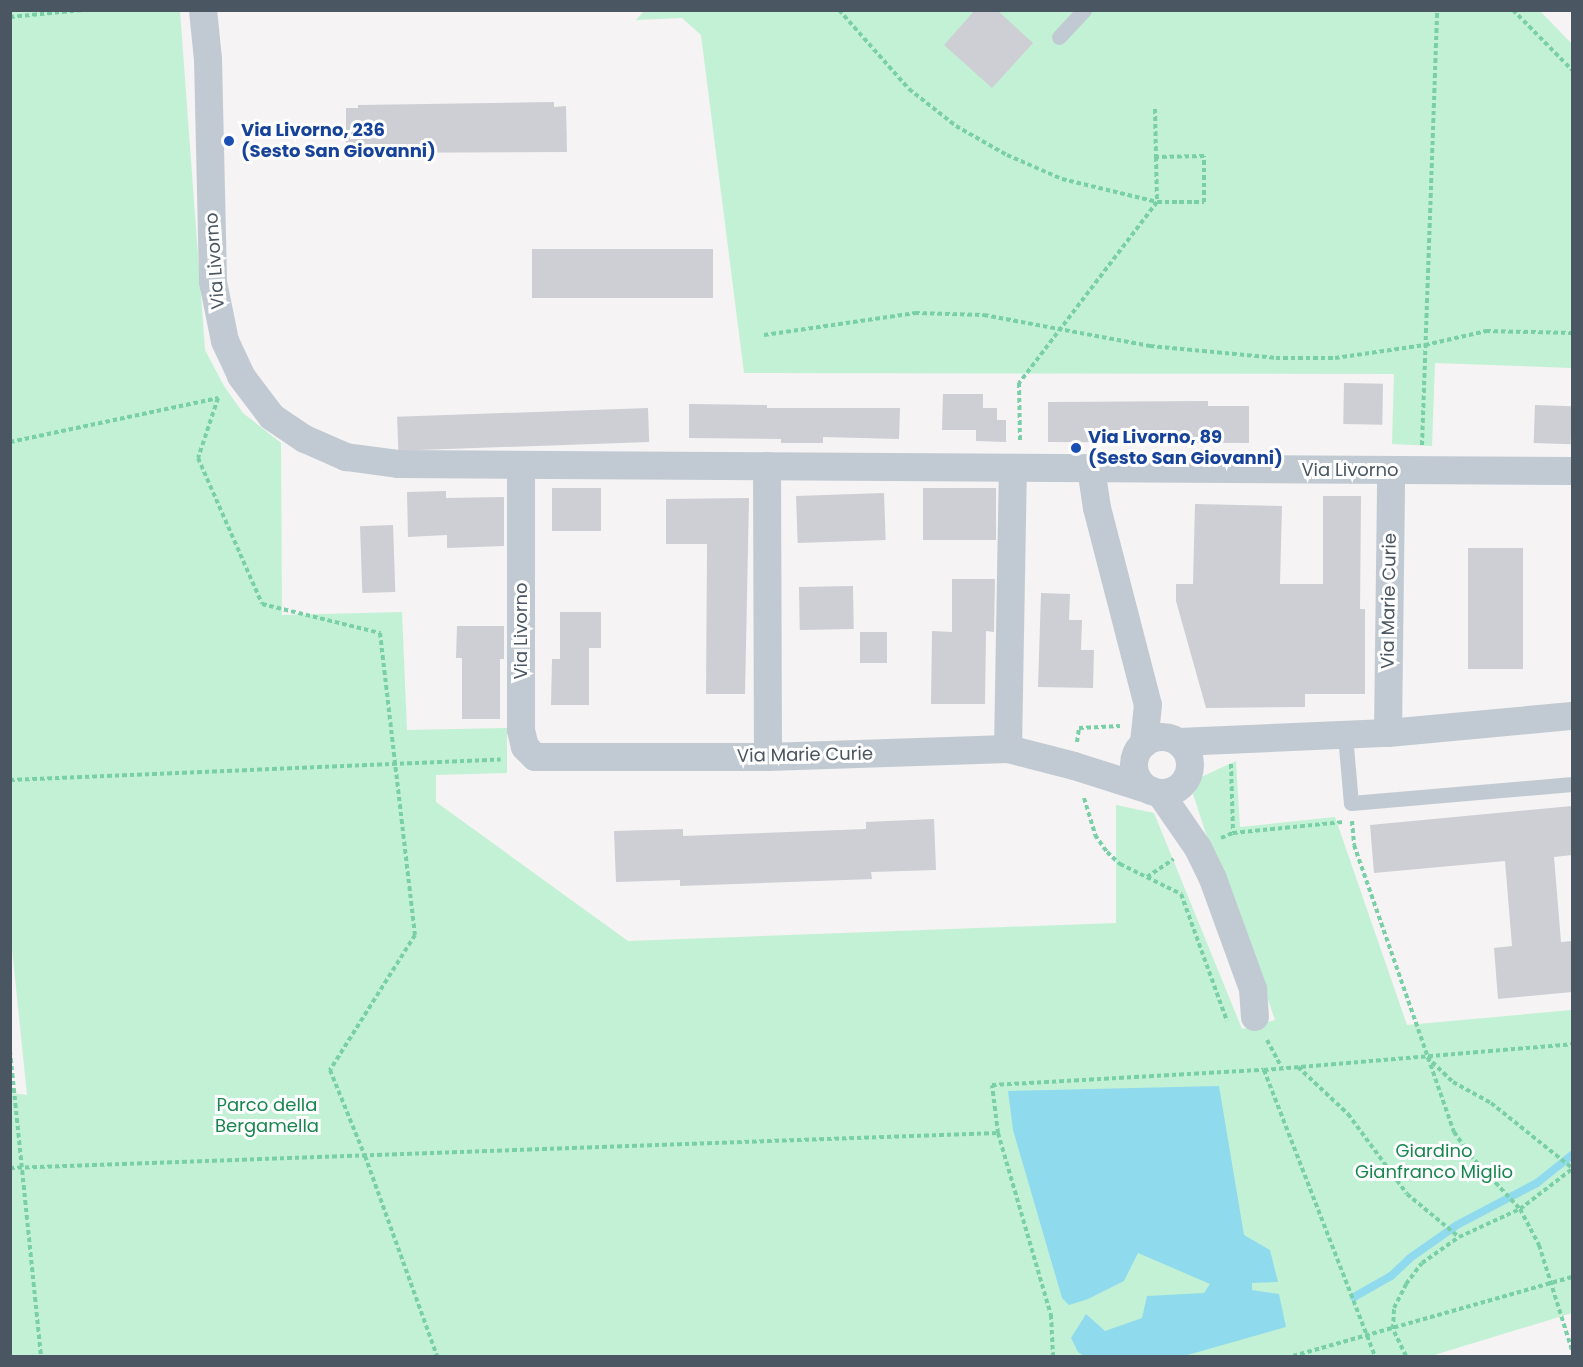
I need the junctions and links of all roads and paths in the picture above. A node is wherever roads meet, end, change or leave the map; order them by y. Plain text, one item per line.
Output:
1 (83, 10) edge
2 (203, 10) edge
3 (839, 10) edge
4 (1084, 10) edge
5 (1437, 10) edge
6 (1513, 10) edge
7 (10, 17) edge
8 (1059, 37) dead end
9 (1572, 70) edge
10 (1155, 109) dead end
11 (1156, 157) junction
12 (1157, 202) junction
13 (1059, 329) junction
14 (1572, 333) edge
15 (764, 335) dead end
16 (1425, 345) junction
17 (250, 391) junction
18 (218, 398) junction
19 (10, 442) edge
20 (1012, 456) junction
21 (521, 465) junction
22 (767, 466) junction
23 (1091, 468) junction
24 (1391, 470) junction
25 (1422, 470) junction
26 (1572, 471) edge
27 (1572, 716) edge
28 (1140, 732) junction
29 (1388, 733) junction
30 (1345, 735) junction
31 (1254, 740) junction
32 (1177, 741) junction
33 (1008, 749) junction
34 (535, 757) junction
35 (768, 757) junction
36 (395, 763) junction
37 (1231, 765) dead end
38 (1074, 766) junction
39 (1188, 775) junction
40 (10, 780) edge
41 (1572, 784) edge
42 (1155, 792) junction
43 (1233, 833) junction
44 (1198, 848) junction
45 (1147, 877) junction
46 (1255, 1017) junction
47 (1572, 1044) edge
48 (10, 1051) edge
49 (1426, 1056) junction
50 (1298, 1067) junction
51 (1282, 1068) junction
52 (1264, 1070) junction
53 (13, 1093) edge
54 (998, 1133) junction
55 (365, 1156) junction
56 (10, 1168) edge
57 (22, 1168) junction
58 (1572, 1169) edge
59 (1520, 1209) junction
60 (1458, 1237) junction
61 (1572, 1277) edge
62 (1551, 1283) junction
63 (1392, 1329) junction
64 (1366, 1335) junction
65 (1572, 1350) edge
66 (41, 1356) edge
67 (437, 1356) edge
68 (1053, 1356) edge
69 (1293, 1356) edge
70 (1375, 1356) edge
71 (1406, 1356) edge

1 - 7 path
2 - 17 street, Via Livorno
3 - 12 path
4 - 8 lane
5 - 16 path
6 - 9 path
10 - 11 path
11 - 12 path
11 - 12 path
12 - 13 path
13 - 15 path
13 - 16 path
13 - 20 path
14 - 16 path
16 - 25 path
17 - 18 path
17 - 21 street, Via Livorno
18 - 19 path
18 - 36 path
20 - 22 street, Via Livorno
20 - 23 street, Via Livorno
20 - 33 street
21 - 22 street, Via Livorno
21 - 34 street, Via Livorno
22 - 35 street
23 - 24 street, Via Livorno
23 - 28 street
24 - 25 street, Via Livorno
24 - 29 street, Via Marie Curie
25 - 26 street, Via Livorno
27 - 29 street
28 - 32 street
28 - 38 street, Via Marie Curie
28 - 38 path
28 - 42 street
29 - 30 street
30 - 31 street
30 - 41 lane
31 - 32 street
31 - 39 street
32 - 39 street
33 - 35 street, Via Marie Curie
33 - 38 street, Via Marie Curie
34 - 35 street, Via Marie Curie
34 - 36 path
36 - 40 path
36 - 55 path
37 - 43 path
38 - 42 street, Via Marie Curie
38 - 45 path
39 - 42 street
39 - 44 street
42 - 44 street
43 - 44 path
43 - 49 path
44 - 45 path
44 - 46 street
45 - 46 path
46 - 51 path
47 - 49 path
48 - 53 path
49 - 50 path
49 - 58 path
49 - 59 path
50 - 51 path
50 - 60 path
51 - 52 path
52 - 54 path
52 - 64 path
53 - 57 path
54 - 55 path
54 - 68 path
55 - 57 path
55 - 67 path
56 - 57 path
57 - 66 path
58 - 59 path
59 - 60 path
59 - 62 path
60 - 63 path
61 - 62 path
62 - 63 path
62 - 65 path
63 - 64 path
63 - 71 path
64 - 69 path
64 - 70 path

